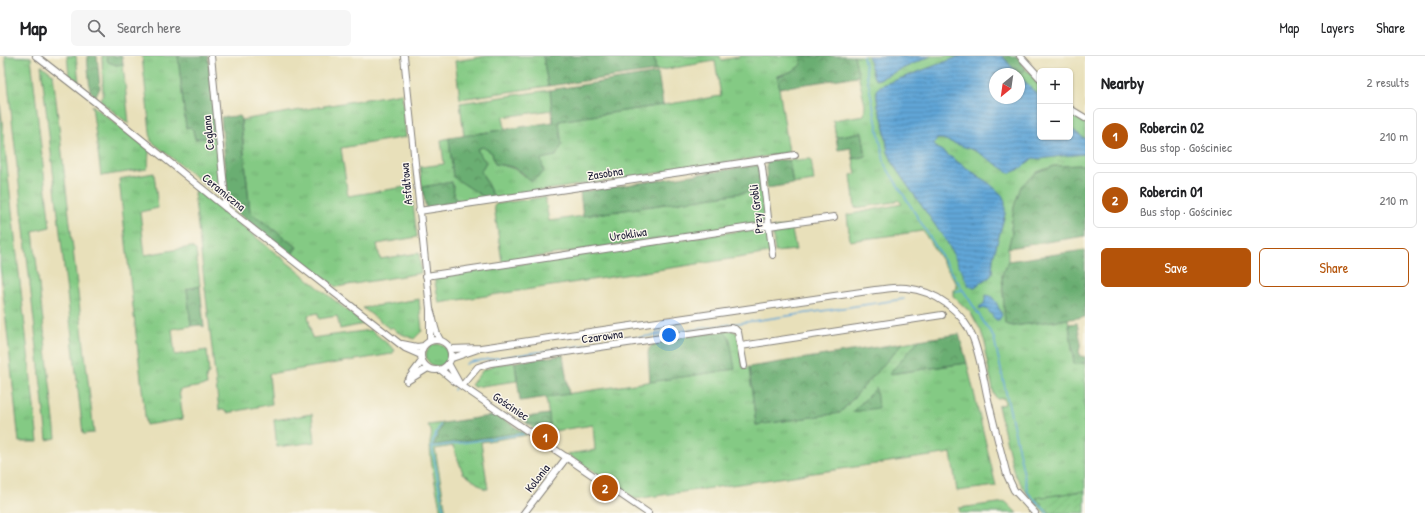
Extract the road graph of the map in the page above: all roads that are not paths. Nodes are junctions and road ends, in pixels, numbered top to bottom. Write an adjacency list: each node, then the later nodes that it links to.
1 (36, 56): 10 (street, Ceramiczna)
2 (211, 56): 10 (street, Ceglana)
3 (404, 56): 11 (street, Asfaltowa)
4 (1020, 56): 5 (street)
5 (1037, 75)
6 (1073, 111): 7 (street)
7 (1085, 118)
8 (795, 155): 9 (street, Zasobna)
9 (760, 160): 11 (street, Zasobna); 13 (street, Przy Grobli)
10 (226, 208): 20 (street, Ceramiczna)
11 (419, 212): 15 (street, Asfaltowa)
12 (834, 217): 13 (street, Urokliwa)
13 (769, 226): 14 (street, Przy Grobli); 15 (street, Urokliwa)
14 (774, 255)
15 (426, 276): 16 (street, Asfaltowa)
16 (430, 309): 18 (street, Asfaltowa); 19 (street, Asfaltowa)
17 (942, 315): 22 (street)
18 (440, 340): 19 (street); 24 (street)
19 (430, 341): 21 (street)
20 (401, 344): 21 (street); 25 (street, Ceramiczna)
21 (424, 346): 25 (street)
22 (741, 346): 28 (street, Czarowna); 31 (street, Czarowna)
23 (482, 348): 24 (street); 26 (street); 35 (street)
24 (451, 349): 26 (street)
25 (422, 358): 29 (street); 29 (street)
26 (452, 358): 27 (street)
27 (448, 365): 30 (street); 31 (street, Gościniec)
28 (744, 366)
29 (428, 368): 30 (street)
30 (441, 370): 31 (street, Gościniec)
31 (461, 385): 32 (street, Gościniec)
32 (567, 457): 33 (street, Kolonia); 34 (street, Gościniec)
33 (524, 513)
34 (648, 513)
35 (1035, 513)

